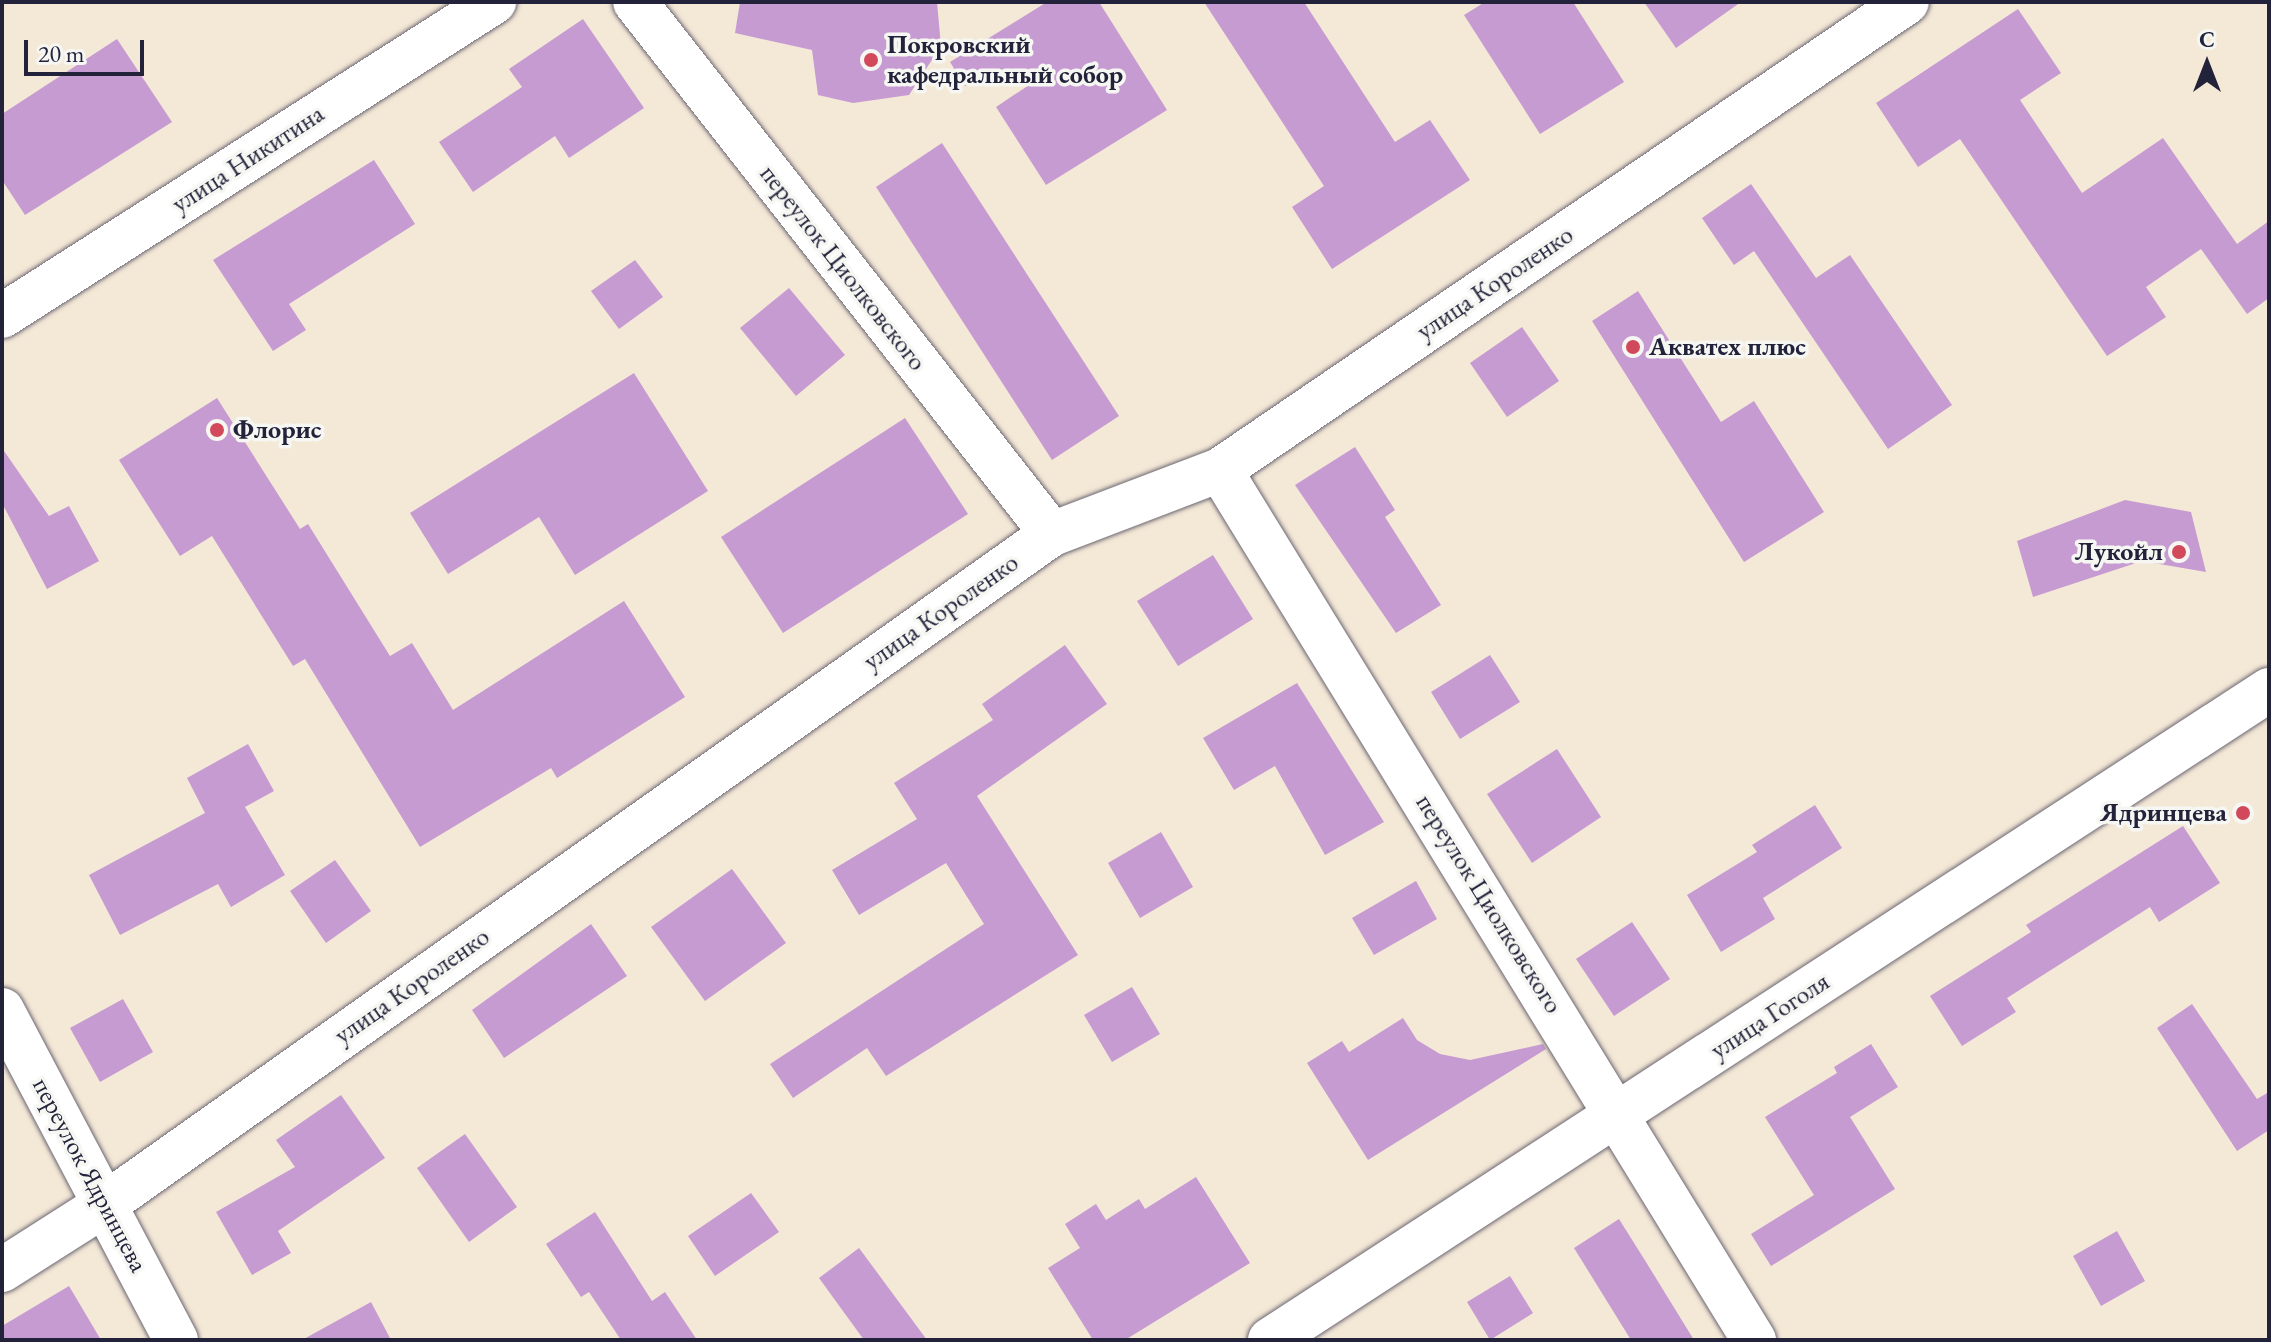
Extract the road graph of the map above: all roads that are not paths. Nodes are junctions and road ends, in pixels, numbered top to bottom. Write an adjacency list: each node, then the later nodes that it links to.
1 (494, 2): 4 (street, улица Никитина)
2 (635, 2): 6 (street, переулок Циолковского)
3 (1907, 2): 5 (street, улица Короленко)
4 (2, 316)
5 (1220, 470): 6 (street, улица Короленко); 9 (street, переулок Циолковского)
6 (1052, 534): 10 (street, улица Короленко)
7 (2269, 690): 9 (street, улица Гоголя)
8 (2, 1010): 10 (street, переулок Ядринцева)
9 (1618, 1113): 13 (street, улица Гоголя); 14 (street, переулок Циолковского)
10 (107, 1203): 11 (street, улица Короленко); 12 (street, переулок Ядринцева)
11 (2, 1270)
12 (176, 1340)
13 (1270, 1340)
14 (1754, 1340)

